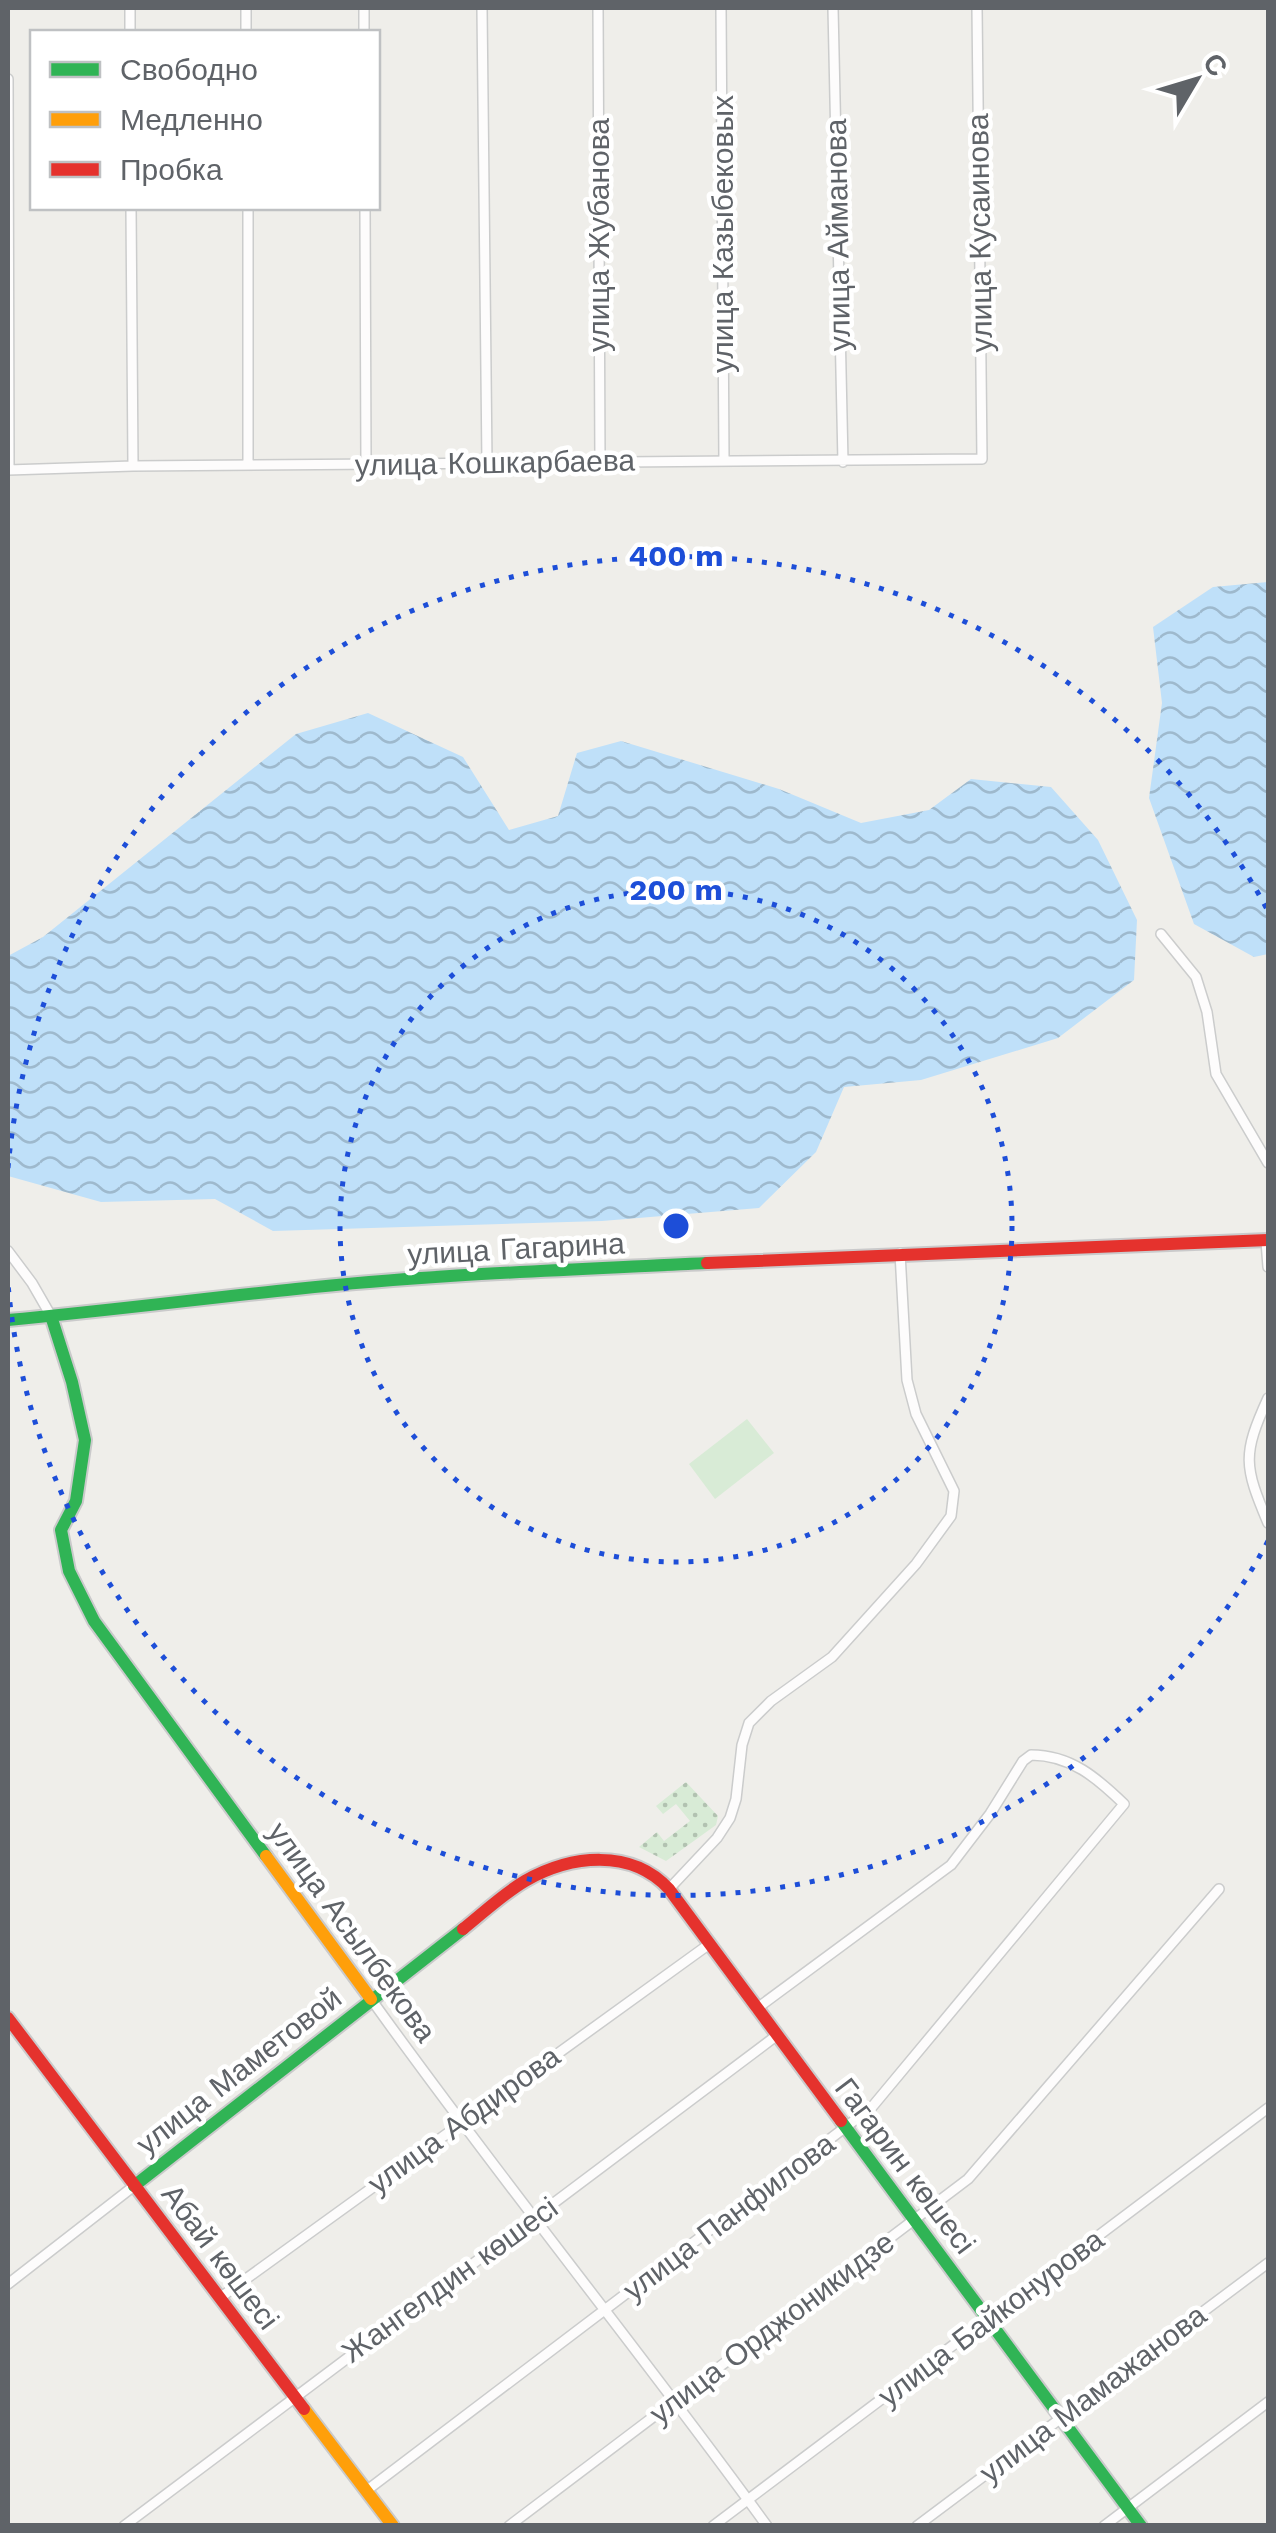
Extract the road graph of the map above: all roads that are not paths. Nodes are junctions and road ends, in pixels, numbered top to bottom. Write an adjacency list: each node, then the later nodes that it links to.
1 (482, 8): 15 (street)
2 (598, 8): 13 (street, улица Жубанова)
3 (721, 8): 12 (street, улица Казыбековых)
4 (833, 8): 14 (street, улица Айманова)
5 (977, 8): 11 (street, улица Кусаинова)
6 (8, 79): 10 (street)
7 (131, 210): 18 (street)
8 (248, 210): 17 (street)
9 (365, 210): 16 (street)
10 (8, 221): 19 (street)
11 (982, 458): 14 (street, улица Кошкарбаева)
12 (724, 460): 13 (street, улица Кошкарбаева); 14 (street, улица Кошкарбаева)
13 (600, 462): 15 (street, улица Кошкарбаева)
14 (842, 462)
15 (487, 463): 16 (street, улица Кошкарбаева)
16 (366, 464): 17 (street, улица Кошкарбаева)
17 (248, 465): 18 (street, улица Кошкарбаева)
18 (133, 466): 19 (street, улица Кошкарбаева)
19 (8, 470)
20 (1161, 934): 21 (street)
21 (1268, 1164)
22 (1267, 1240): 24 (street, улица Гагарина); 25 (street)
23 (8, 1250): 26 (street)
24 (900, 1253): 26 (street, улица Гагарина); 31 (street)
25 (1268, 1267)
26 (51, 1316): 27 (street, улица Гагарина); 34 (street, улица Асылбекова)
27 (8, 1320)
28 (1268, 1398): 29 (street)
29 (1268, 1523)
30 (612, 1861): 31 (street, Гагарин көшесі); 34 (street, улица Маметовой)
31 (669, 1889): 33 (street, Гагарин көшесі)
32 (1218, 1889): 43 (street, улица Орджоникидзе)
33 (708, 1945): 35 (street, Гагарин көшесі); 39 (street, улица Абдирова)
34 (371, 2000): 39 (street, улица Асылбекова); 41 (street, улица Маметовой)
35 (756, 2009): 37 (street, Гагарин көшесі); 40 (street, улица Панфилова)
36 (8, 2018): 41 (street, Абай көшесі)
37 (776, 2036): 40 (street, Гагарин көшесі); 42 (street, Жангелдин көшесі)
38 (1268, 2108): 48 (street, улица Байконурова)
39 (459, 2122): 42 (street, улица Асылбекова); 46 (street, улица Абдирова)
40 (846, 2130): 43 (street, Гагарин көшесі); 47 (street, улица Панфилова)
41 (134, 2186): 45 (street, улица Маметовой); 46 (street, Абай көшесі)
42 (534, 2219): 47 (street, улица Асылбекова); 49 (street, Жангелдин көшесі)
43 (915, 2221): 48 (street, Гагарин көшесі); 50 (street, улица Орджоникидзе)
44 (1268, 2263): 52 (street, улица Мамажанова)
45 (8, 2284)
46 (221, 2298): 49 (street, Абай көшесі)
47 (607, 2309): 50 (street, улица Асылбекова); 53 (street, улица Панфилова)
48 (990, 2320): 52 (street, Гагарин көшесі); 54 (street, улица Байконурова)
49 (294, 2396): 53 (street, Абай көшесі); 56 (street, Жангелдин көшесі)
50 (675, 2401): 54 (street, улица Асылбекова); 58 (street, улица Орджоникидзе)
51 (1268, 2402): 55 (street)
52 (1062, 2417): 55 (street, Гагарин көшесі); 61 (street, улица Мамажанова)
53 (366, 2491): 57 (street, Абай көшесі)
54 (748, 2499): 59 (street, улица Байконурова); 60 (street, улица Асылбекова)
55 (1128, 2507): 62 (street); 63 (street, Гагарин көшесі)
56 (124, 2526)
57 (393, 2526)
58 (509, 2526)
59 (713, 2526)
60 (768, 2526)
61 (917, 2526)
62 (1104, 2526)
63 (1141, 2526)

